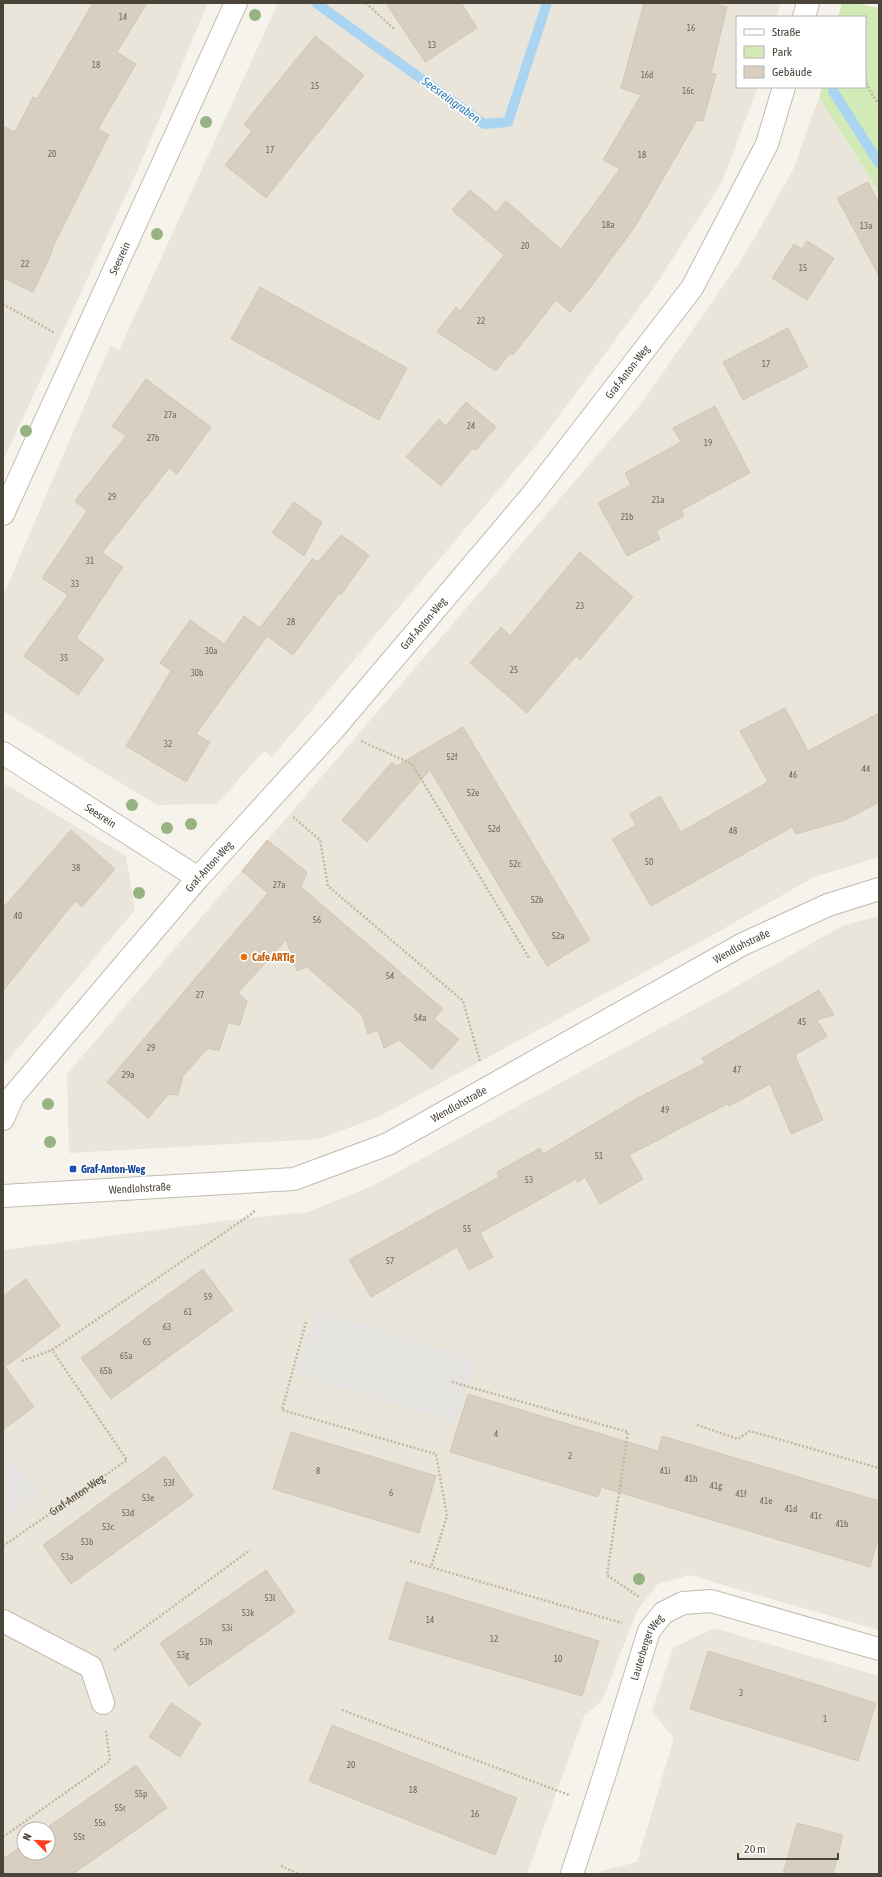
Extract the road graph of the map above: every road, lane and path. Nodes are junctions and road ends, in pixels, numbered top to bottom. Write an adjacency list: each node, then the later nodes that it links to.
1 (236, 3): 10 (street, Seesrein)
2 (366, 3): 5 (path)
3 (808, 3): 4 (street)
4 (804, 16)
5 (394, 29)
6 (866, 81): 8 (path)
7 (784, 88): 12 (street, Graf-Anton-Weg)
8 (879, 105)
9 (3, 304): 10 (path)
10 (79, 347): 11 (street, Seesrein)
11 (3, 514)
12 (334, 729): 14 (street, Graf-Anton-Weg); 17 (path)
13 (3, 754): 15 (street, Seesrein)
14 (270, 799): 15 (street, Graf-Anton-Weg); 18 (path)
15 (198, 878): 19 (street, Graf-Anton-Weg)
16 (879, 889): 18 (street, Wendlohstraße)
17 (529, 958)
18 (487, 1088): 20 (street, Wendlohstraße)
19 (3, 1119)
20 (272, 1180): 21 (street, Wendlohstraße); 23 (path)
21 (3, 1196)
22 (306, 1322): 31 (path)
23 (52, 1350): 24 (path); 28 (path, Graf-Anton-Weg)
24 (22, 1361)
25 (452, 1382): 32 (path)
26 (697, 1425): 27 (path)
27 (879, 1468)
28 (3, 1546)
29 (250, 1550): 36 (path)
30 (410, 1561): 31 (path)
31 (431, 1567): 34 (path)
32 (662, 1613): 34 (street, Lauterberger Weg); 35 (street, Lauterberger Weg)
33 (3, 1621): 36 (street)
34 (649, 1631): 39 (street, Lauterberger Weg)
35 (879, 1649)
36 (91, 1667): 37 (street)
37 (103, 1702): 40 (path)
38 (342, 1710): 39 (path)
39 (595, 1805): 43 (street, Lauterberger Weg)
40 (3, 1838)
41 (281, 1866): 42 (path)
42 (299, 1874)
43 (572, 1874)

